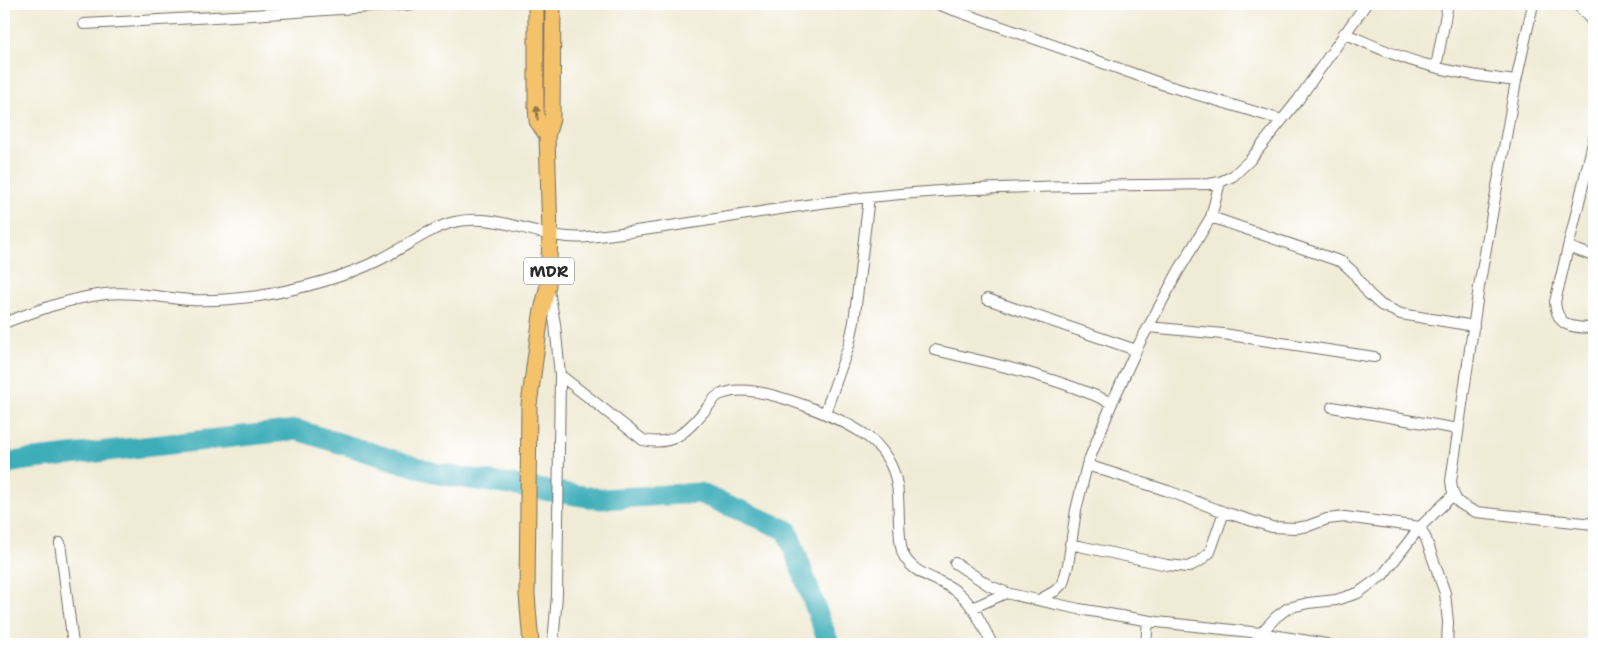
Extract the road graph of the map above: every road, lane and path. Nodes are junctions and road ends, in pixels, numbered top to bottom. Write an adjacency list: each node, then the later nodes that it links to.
1 (414, 4): 9 (street)
2 (536, 4): 15 (main road, MDR, one-way to 2)
3 (553, 4): 15 (main road, MDR)
4 (1366, 4): 11 (street)
5 (1445, 4): 12 (street)
6 (1533, 4): 13 (street)
7 (1576, 4): 10 (street)
8 (940, 5): 14 (street)
9 (84, 24)
10 (1594, 24)
11 (1344, 33): 12 (street); 14 (street)
12 (1436, 67): 13 (street)
13 (1516, 81): 26 (street)
14 (1282, 120): 17 (street)
15 (547, 136): 20 (main road, MDR)
16 (1594, 139): 21 (street)
17 (1220, 182): 18 (street); 19 (street)
18 (869, 197): 20 (street); 35 (street)
19 (1211, 217): 26 (street); 27 (street)
20 (550, 235): 23 (main road, MDR); 25 (street)
21 (1568, 247): 22 (street); 28 (street)
22 (1594, 256)
23 (548, 285): 32 (street); 51 (main road, MDR)
24 (987, 299): 30 (street)
25 (4, 323)
26 (1474, 326): 36 (street)
27 (1148, 327): 30 (street); 31 (street)
28 (1594, 328)
29 (935, 350): 33 (street)
30 (1136, 350): 33 (street)
31 (1374, 357)
32 (560, 375): 35 (street); 52 (street)
33 (1112, 403): 37 (street)
34 (1332, 407): 36 (street)
35 (825, 413): 47 (street)
36 (1458, 429): 38 (street)
37 (1087, 465): 39 (street); 43 (street)
38 (1453, 496): 40 (street); 41 (street)
39 (1224, 512): 41 (street); 43 (street)
40 (1594, 524)
41 (1420, 527): 49 (street); 56 (street)
42 (60, 543): 50 (street)
43 (1070, 544): 46 (street)
44 (955, 564): 45 (street)
45 (1006, 593): 46 (street); 47 (street)
46 (1039, 600): 48 (street)
47 (972, 608): 53 (street)
48 (1148, 621): 49 (street); 54 (street)
49 (1261, 633): 55 (street)
50 (73, 644)
51 (531, 644)
52 (553, 644)
53 (992, 644)
54 (1146, 644)
55 (1326, 644)
56 (1447, 644)

